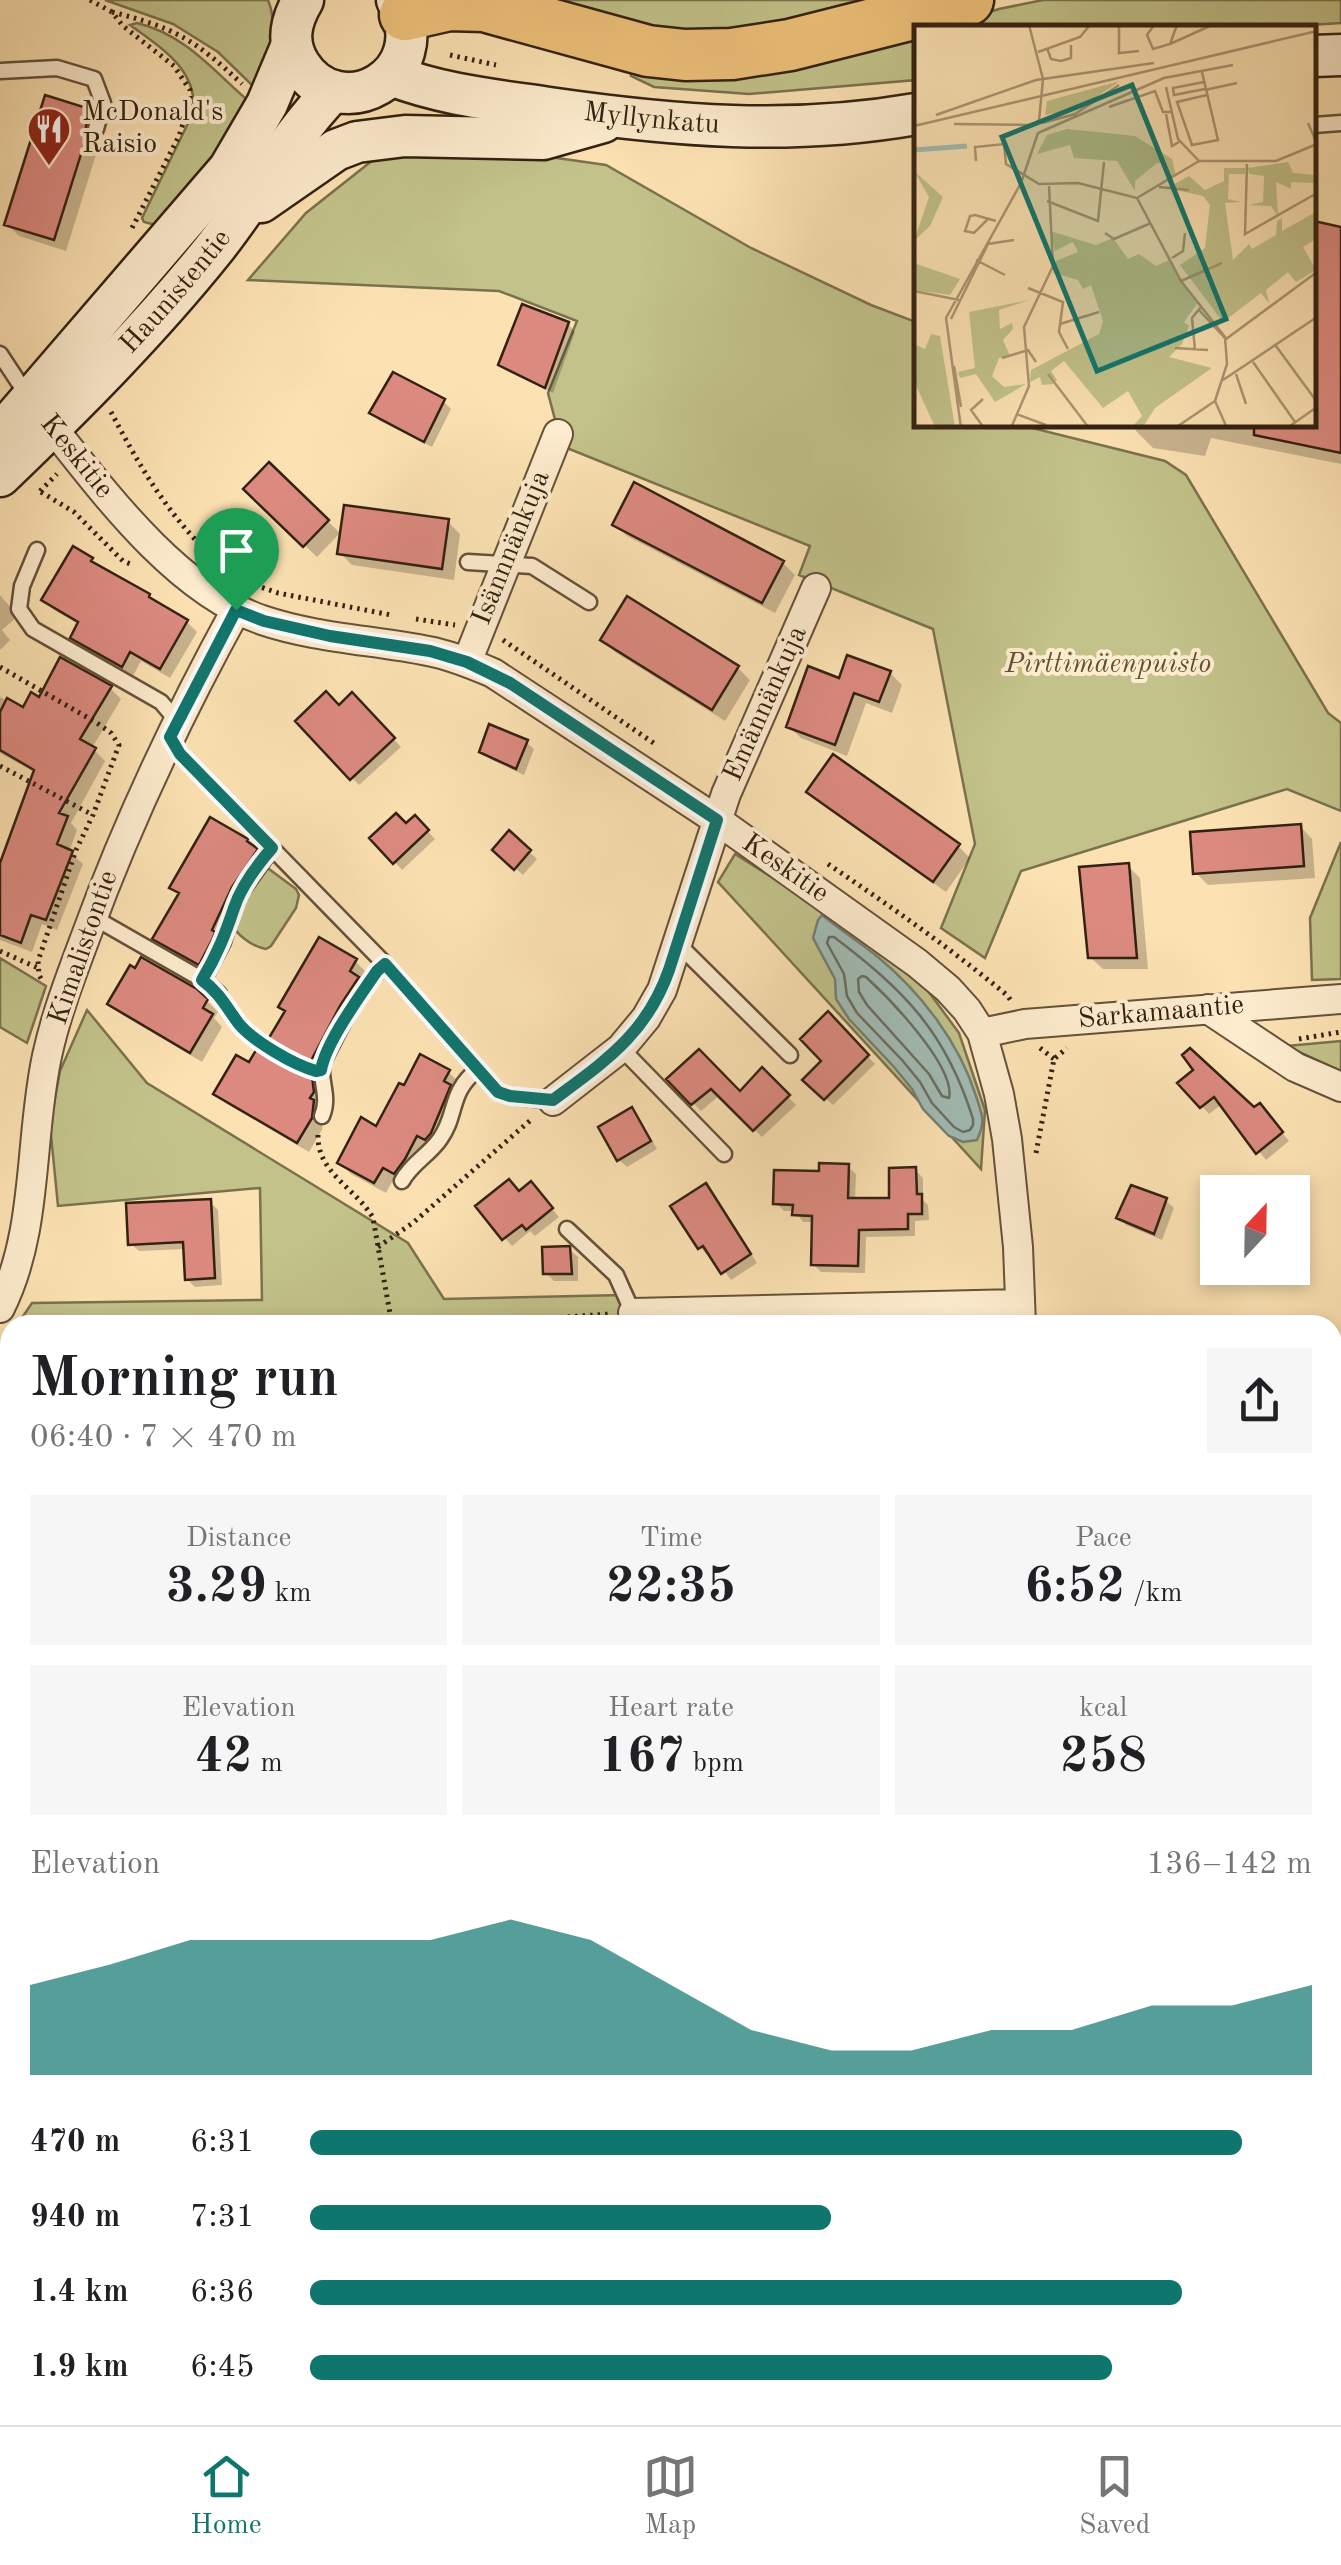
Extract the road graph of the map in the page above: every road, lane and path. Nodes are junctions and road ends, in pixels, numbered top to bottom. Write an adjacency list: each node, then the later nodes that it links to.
1 (90, 0): 5 (path)
2 (302, 0): 6 (street, Haunistentie)
3 (968, 0): 4 (highway)
4 (401, 8): 8 (street)
5 (112, 12): 9 (path); 17 (path)
6 (291, 47): 10 (street); 19 (street, Haunistentie)
7 (0, 71): 15 (lane)
8 (391, 75): 10 (street); 12 (street, Myllynkatu)
9 (244, 86)
10 (333, 90): 16 (street, Haunistentie)
11 (914, 114): 12 (street, Myllynkatu)
12 (617, 118): 16 (street)
13 (1341, 123): 14 (lane)
14 (1316, 125)
15 (96, 129)
16 (238, 218): 19 (street, Haunistentie)
17 (128, 235)
18 (0, 354): 19 (lane)
19 (41, 412): 20 (street, Haunistentie); 22 (street, Haunistentie); 29 (street, Keskitie)
20 (0, 434)
21 (558, 434): 25 (street, Isännnänkuja)
22 (14, 483): 26 (path)
23 (37, 550): 32 (lane)
24 (468, 562): 25 (lane)
25 (505, 564): 28 (lane); 30 (street, Isännnänkuja)
26 (146, 570)
27 (816, 588): 35 (street, Emännänkuja)
28 (589, 602)
29 (236, 610): 30 (street, Keskitie); 32 (street, Kimalistontie)
30 (467, 662): 35 (street, Keskitie)
31 (0, 667): 34 (path)
32 (174, 729): 36 (lane); 37 (street, Kimalistontie)
33 (1, 770): 34 (path)
34 (93, 815): 41 (path)
35 (717, 820): 38 (street, Emännänkuja); 47 (street, Keskitie)
36 (272, 848): 40 (lane); 42 (lane)
37 (92, 917): 42 (lane); 44 (street, Kimalistontie)
38 (676, 942): 48 (street, Emännänkuja); 49 (lane)
39 (0, 952): 41 (path)
40 (385, 964): 50 (lane); 51 (lane)
41 (38, 968): 44 (path)
42 (202, 980): 43 (lane)
43 (219, 994): 51 (path)
44 (64, 996): 59 (street, Kimalistontie)
45 (1341, 999): 46 (street, Sarkamaantie)
46 (1208, 1009): 47 (street, Sarkamaantie); 52 (street)
47 (982, 1032): 61 (street, Keskitie)
48 (621, 1048): 53 (street, Emännänkuja); 55 (lane)
49 (790, 1055)
50 (478, 1069): 53 (lane); 56 (lane)
51 (321, 1070): 54 (lane)
52 (1341, 1087)
53 (553, 1100): 58 (path)
54 (322, 1116): 58 (path)
55 (724, 1154)
56 (402, 1182)
57 (567, 1229): 60 (lane)
58 (378, 1247): 62 (path)
59 (0, 1308)
60 (633, 1313): 61 (street); 63 (path)
61 (1020, 1314)
62 (390, 1315)
63 (602, 1315)

